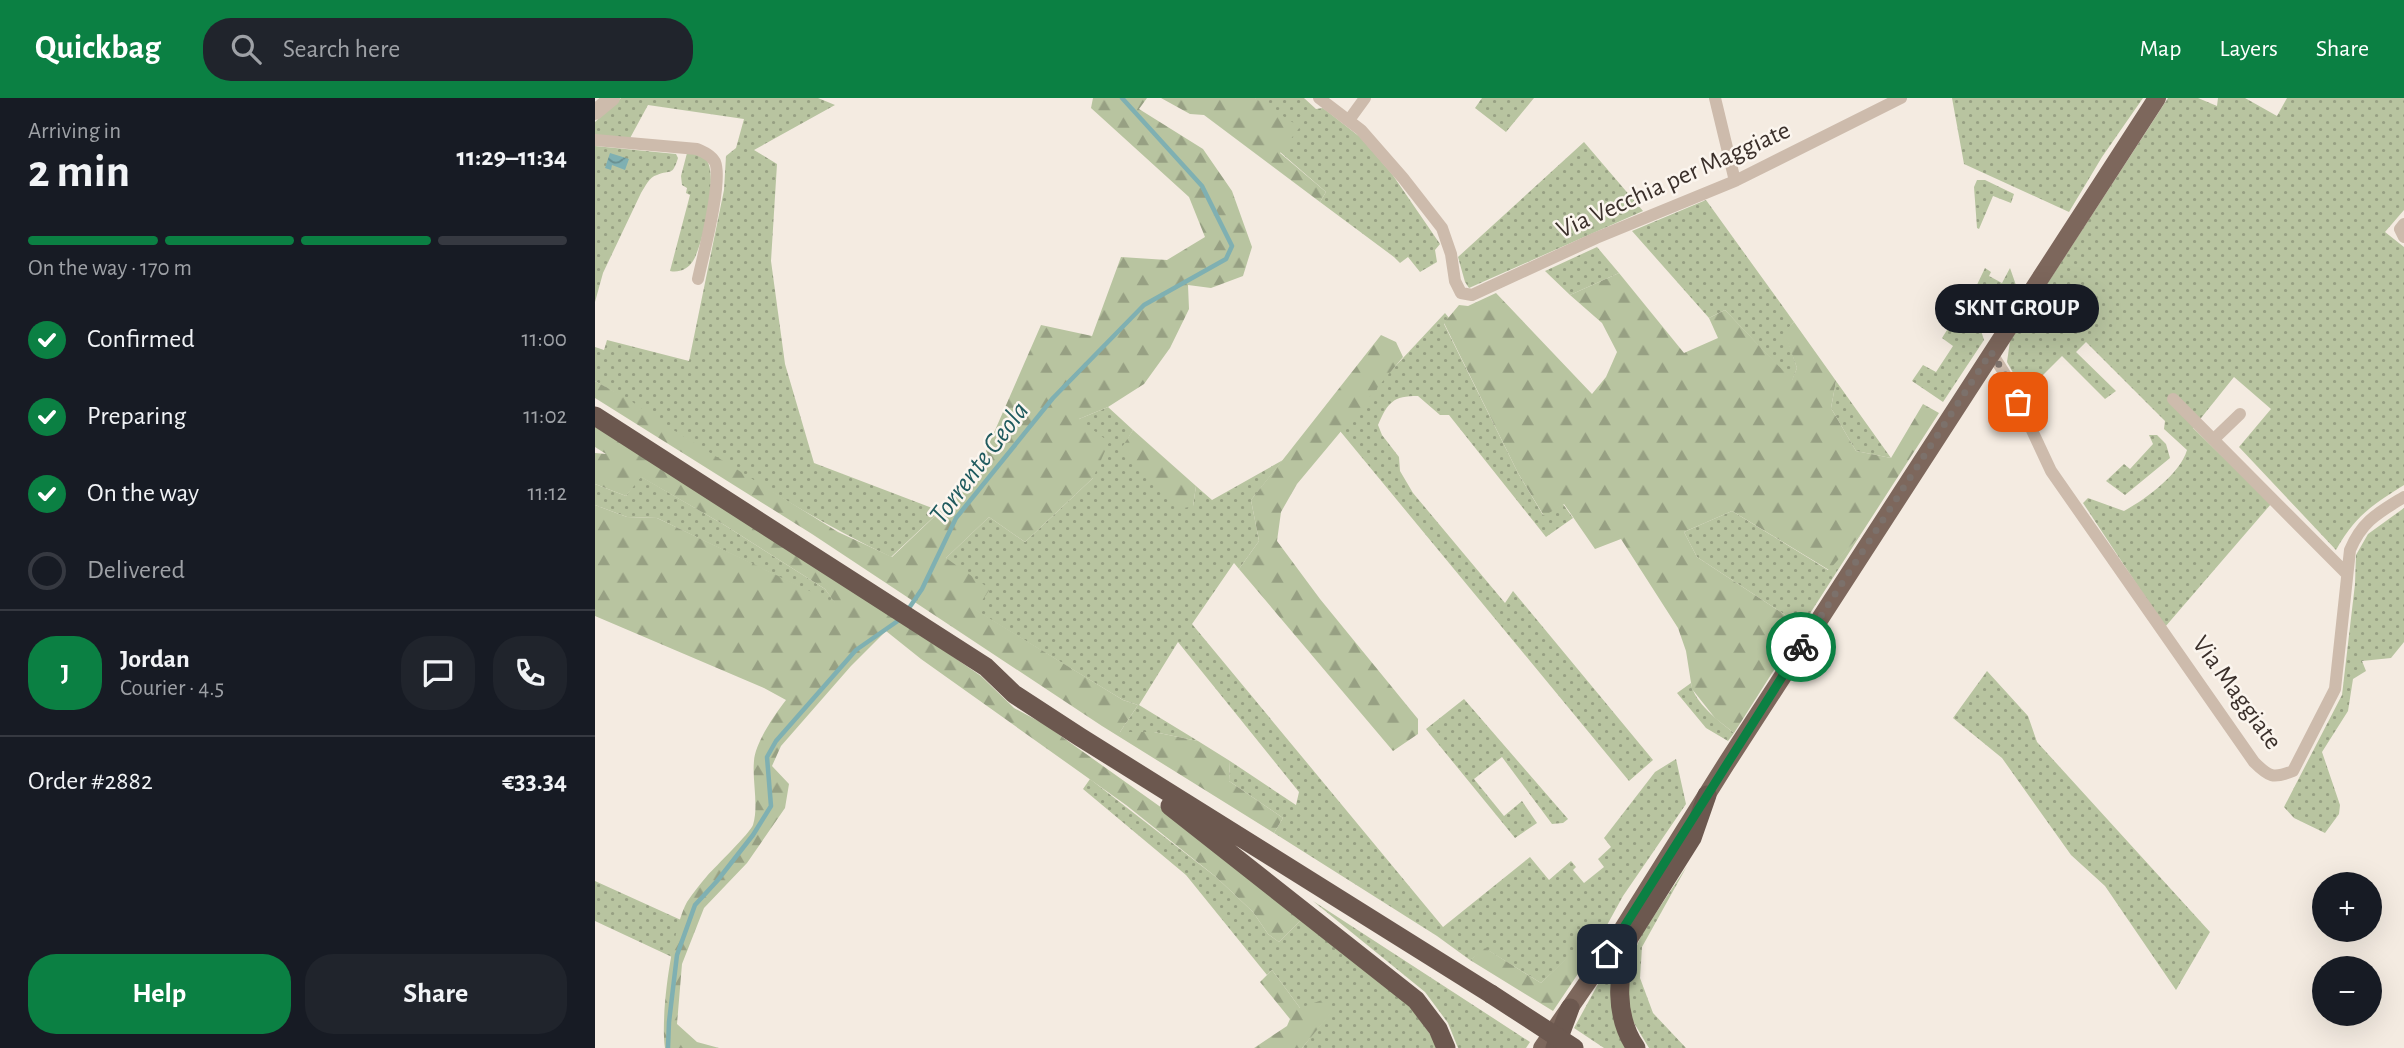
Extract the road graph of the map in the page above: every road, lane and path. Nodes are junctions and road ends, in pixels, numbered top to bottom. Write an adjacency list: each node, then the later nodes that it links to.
1 (611, 98): 7 (street)
2 (1319, 98): 8 (street)
3 (1365, 98): 8 (street)
4 (1714, 98): 10 (street)
5 (1901, 98): 10 (street, Via Vecchia per Maggiate)
6 (2157, 98): 14 (main road)
7 (595, 112)
8 (1349, 120): 10 (street, Via Vecchia per Maggiate)
9 (595, 140): 13 (street)
10 (1735, 181)
11 (2404, 224): 12 (street)
12 (2404, 237)
13 (698, 279)
14 (1991, 352): 20 (street, Via Maggiate); 22 (main road)
15 (2173, 398): 18 (street)
16 (2239, 414): 18 (street)
17 (595, 416): 21 (highway)
18 (2214, 439): 20 (street)
19 (2404, 497): 20 (street, Via Maggiate)
20 (2347, 574)
21 (1080, 737): 24 (highway); 27 (highway, bridge)
22 (1707, 795): 23 (main road); 28 (highway)
23 (1570, 1009): 25 (main road); 26 (highway)
24 (1446, 1048)
25 (1542, 1048)
26 (1555, 1048)
27 (1574, 1048)
28 (1636, 1048)

